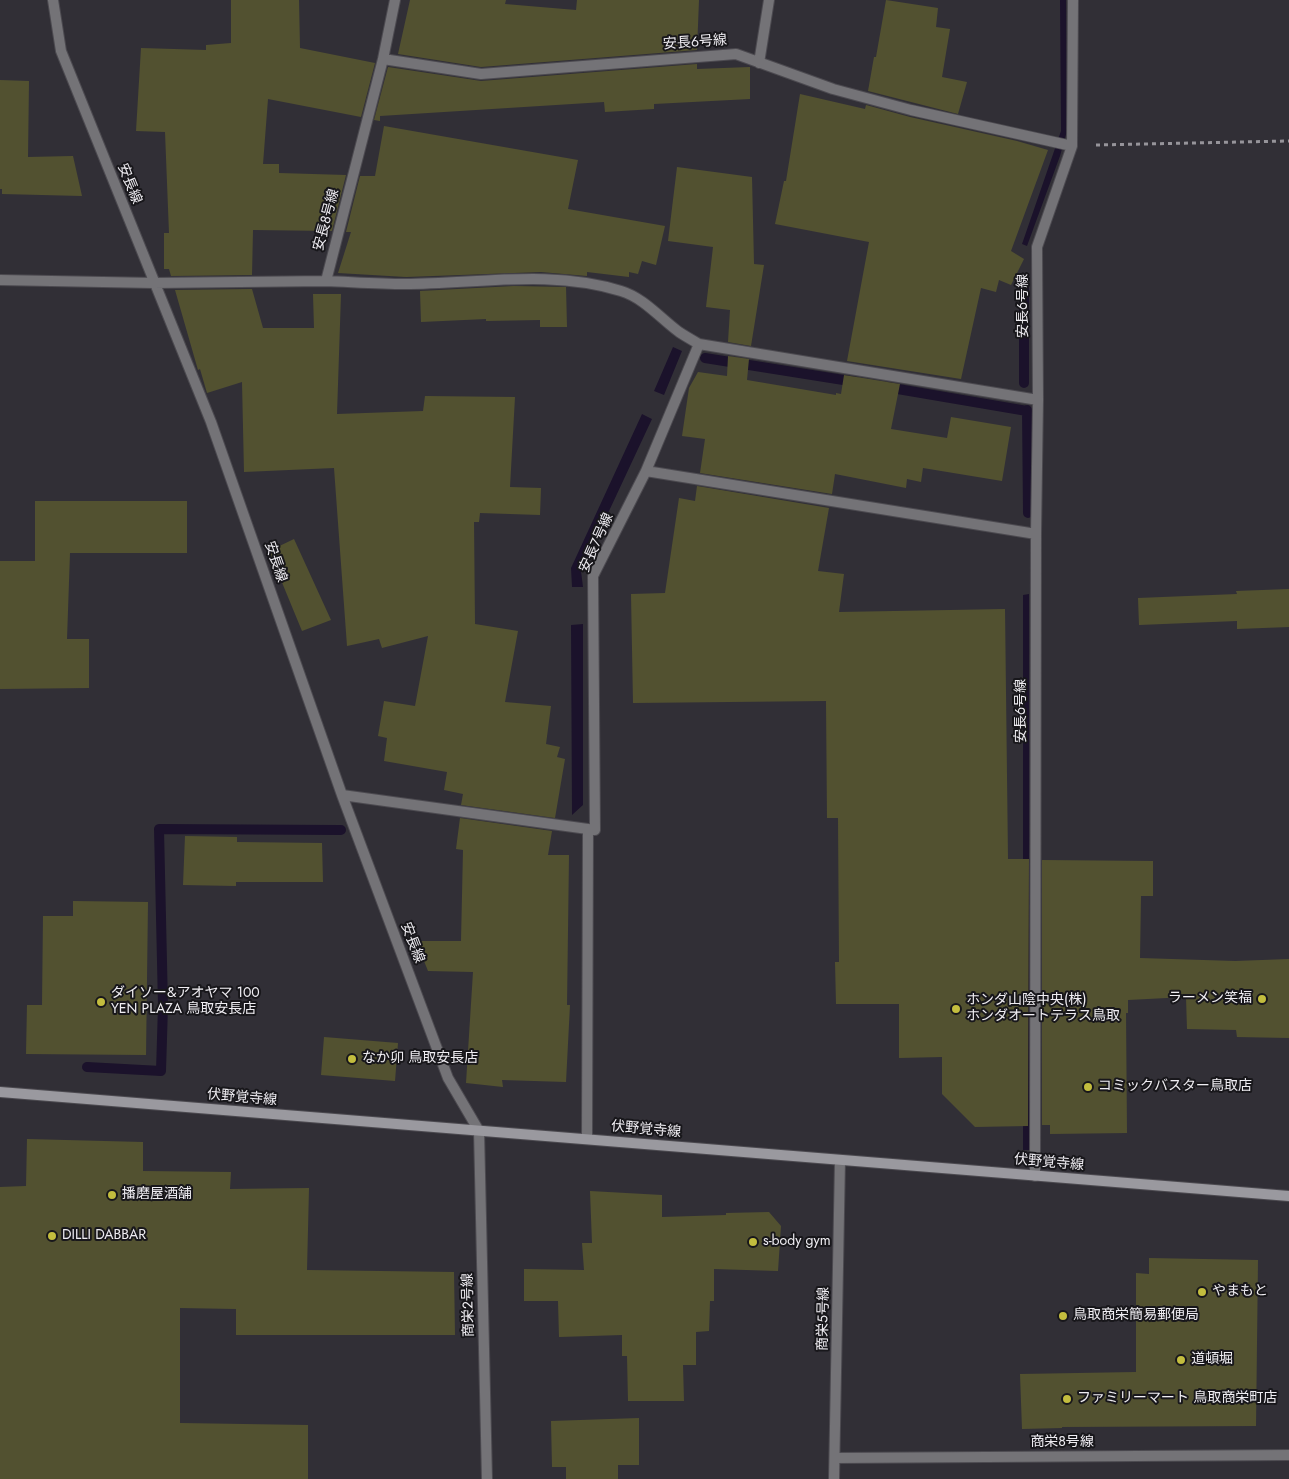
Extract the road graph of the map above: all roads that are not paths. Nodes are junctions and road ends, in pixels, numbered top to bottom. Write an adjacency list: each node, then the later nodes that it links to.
1 (53, 0): 10 (street, 安長線)
2 (395, 0): 5 (street, 安長8号線)
3 (769, 0): 6 (street)
4 (1073, 0): 7 (street)
5 (383, 59): 6 (street, 安長6号線); 9 (street, 安長8号線)
6 (759, 63): 7 (street, 安長6号線)
7 (1072, 146): 12 (street, 安長6号線)
8 (0, 280): 10 (street)
9 (326, 281): 10 (street); 11 (street)
10 (154, 283): 15 (street, 安長線)
11 (698, 344): 12 (street); 13 (street)
12 (1038, 400): 14 (street, 安長6号線)
13 (646, 471): 14 (street); 16 (street, 安長7号線)
14 (1036, 534): 21 (street, 安長6号線)
15 (342, 795): 16 (street); 18 (street, 安長線)
16 (588, 830): 19 (street)
17 (0, 1092): 18 (main road, 伏野覚寺線)
18 (479, 1131): 19 (main road, 伏野覚寺線); 25 (street, 商栄2号線)
19 (587, 1139): 20 (main road, 伏野覚寺線)
20 (840, 1160): 21 (main road, 伏野覚寺線); 24 (street, 商栄5号線)
21 (1035, 1176): 22 (main road, 伏野覚寺線)
22 (1289, 1196)
23 (1289, 1455): 24 (street, 商栄8号線)
24 (835, 1458): 26 (street, 商栄5号線)
25 (487, 1479)
26 (834, 1479)

